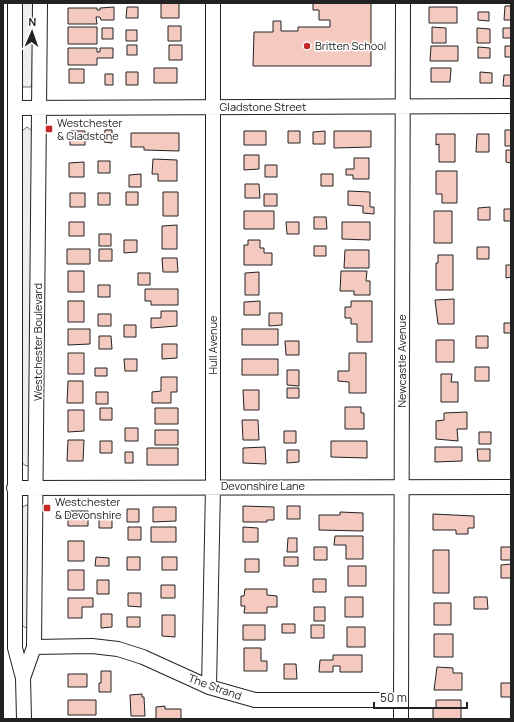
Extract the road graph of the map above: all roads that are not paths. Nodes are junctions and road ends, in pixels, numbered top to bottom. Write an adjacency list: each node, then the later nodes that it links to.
1 (15, 3): 8 (street, Westchester Boulevard)
2 (40, 3): 9 (street, Westchester Boulevard)
3 (213, 3): 7 (street, Hull Avenue)
4 (403, 3): 5 (street, Newcastle Avenue)
5 (403, 106): 6 (street, Gladstone Street); 7 (street, Gladstone Street); 11 (street, Newcastle Avenue)
6 (511, 106)
7 (213, 107): 9 (street, Gladstone Street); 10 (street, Hull Avenue)
8 (15, 108): 9 (street, Gladstone Street); 13 (street, Westchester Boulevard)
9 (40, 108): 14 (street, Westchester Boulevard)
10 (212, 486): 11 (street, Devonshire Lane); 14 (street, Devonshire Lane); 17 (street, Hull Avenue)
11 (402, 486): 12 (street, Devonshire Lane); 18 (street, Newcastle Avenue)
12 (511, 486)
13 (14, 488): 14 (street, Devonshire Lane); 16 (street, Westchester Boulevard)
14 (37, 488): 15 (street, Westchester Boulevard)
15 (34, 647): 16 (street, Westchester Boulevard); 17 (street, The Strand)
16 (24, 678): 19 (street, Westchester Boulevard)
17 (209, 687): 18 (street, The Strand)
18 (401, 700): 20 (street, Newcastle Avenue)
19 (24, 719)
20 (401, 719)

